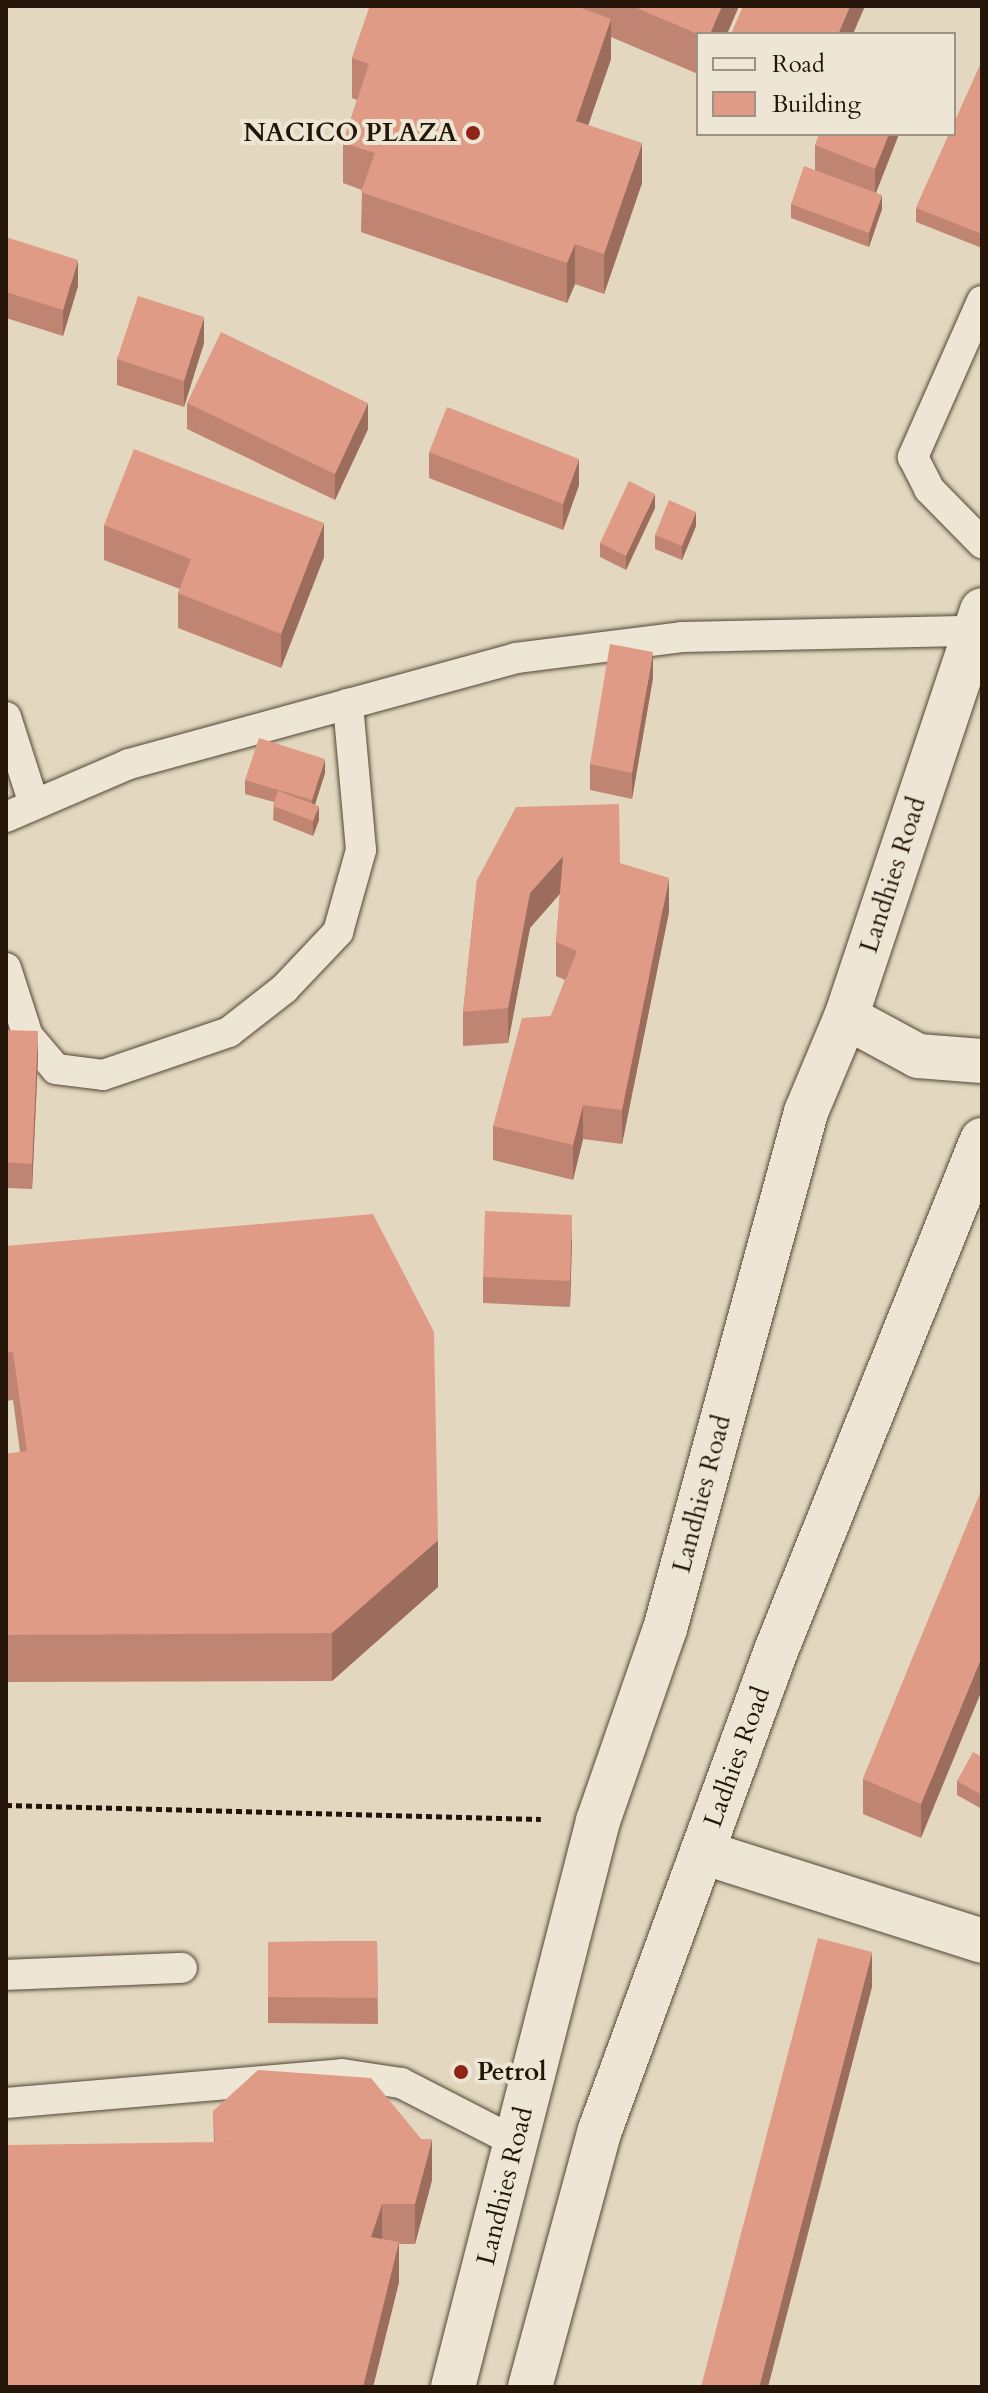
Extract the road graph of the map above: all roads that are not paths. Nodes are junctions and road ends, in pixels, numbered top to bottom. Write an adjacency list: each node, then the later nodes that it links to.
1 (982, 301): 2 (lane)
2 (982, 543)
3 (980, 624): 4 (lane); 9 (main road, Landhies Road)
4 (348, 704): 6 (lane); 8 (lane)
5 (6, 717): 6 (lane)
6 (33, 801): 7 (lane)
7 (6, 817)
8 (6, 968)
9 (846, 1017): 10 (main road); 17 (main road, Landhies Road)
10 (982, 1061)
11 (982, 1140): 12 (main road, Ladhies Road)
12 (702, 1852): 13 (main road); 19 (main road, Ladhies Road)
13 (982, 1941)
14 (182, 1968): 15 (lane)
15 (6, 1975)
16 (6, 2103): 17 (lane)
17 (516, 2142): 18 (main road, Landhies Road)
18 (453, 2387)
19 (530, 2387)

